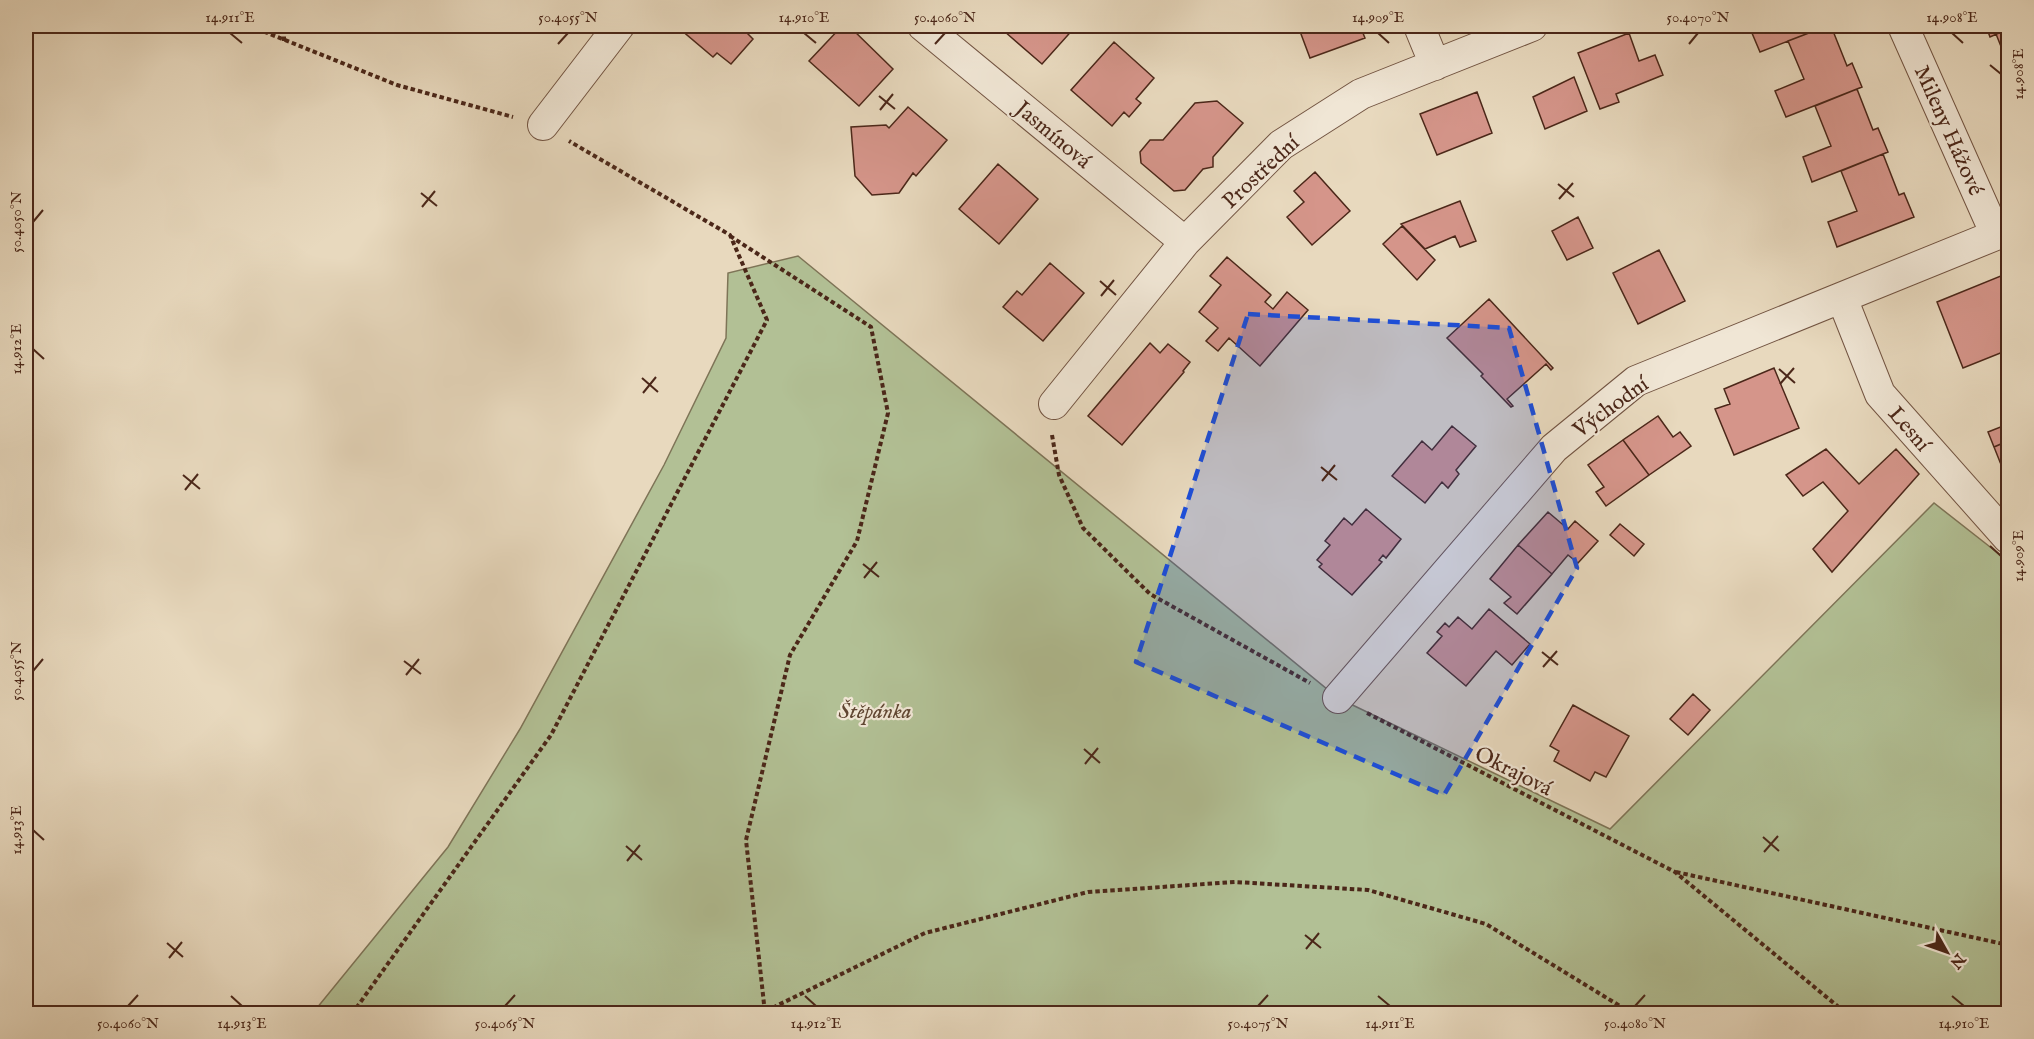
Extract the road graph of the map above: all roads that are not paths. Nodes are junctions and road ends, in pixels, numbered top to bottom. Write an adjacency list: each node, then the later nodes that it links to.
1 (619, 26): 7 (street)
2 (923, 26): 9 (street, Jasmínová)
3 (1419, 26): 6 (street)
4 (1532, 26): 6 (street, Prostřední)
5 (1903, 26): 8 (street, Mileny Hážové)
6 (1435, 65): 9 (street, Prostřední)
7 (543, 125)
8 (2002, 233): 10 (street, Východní)
9 (1185, 242): 11 (street, Prostřední)
10 (1842, 298): 12 (street, Lesní); 13 (street, Východní)
11 (1054, 404)
12 (2008, 538)
13 (1338, 698)

